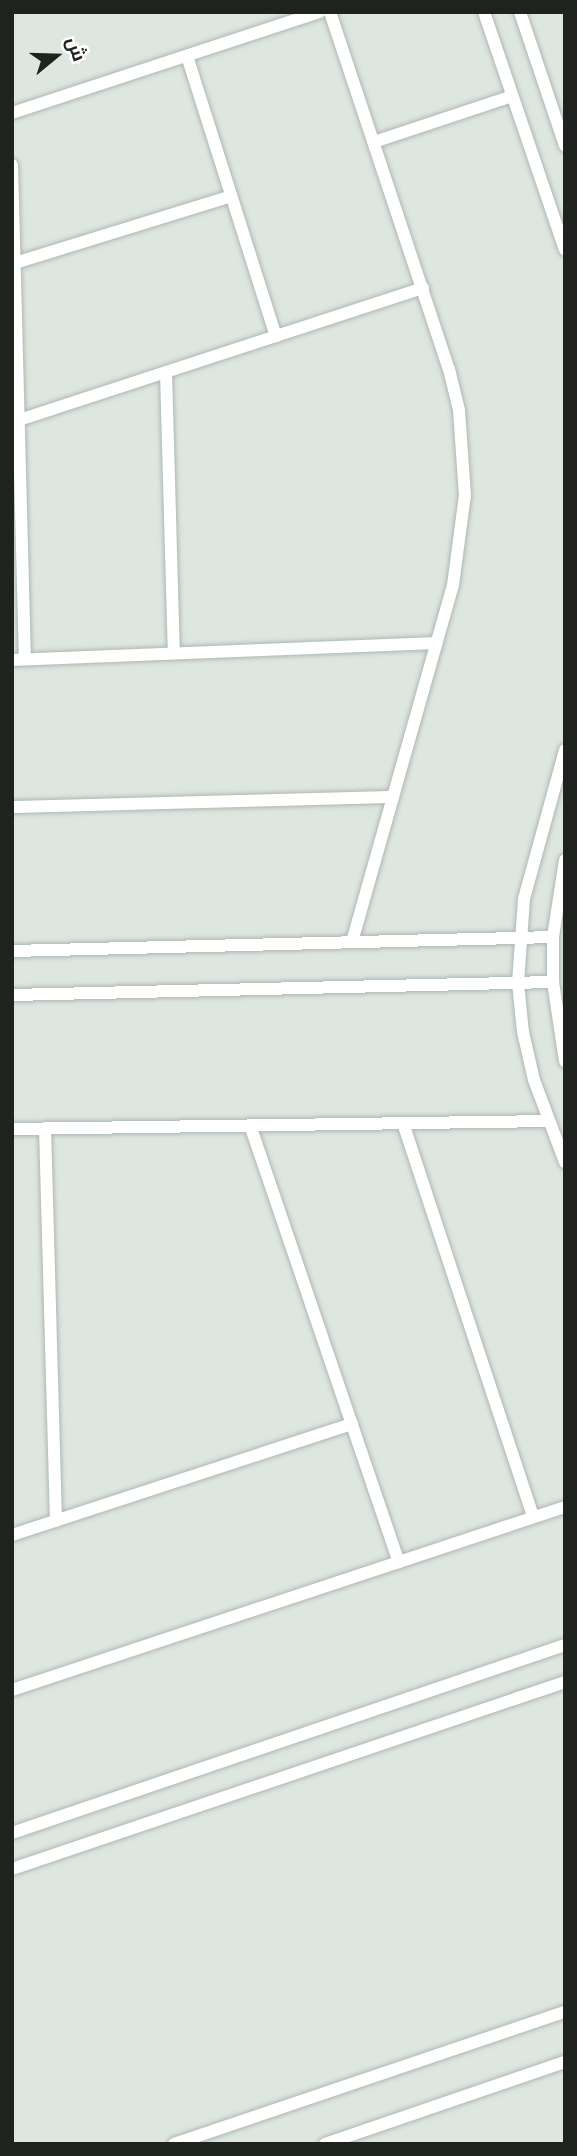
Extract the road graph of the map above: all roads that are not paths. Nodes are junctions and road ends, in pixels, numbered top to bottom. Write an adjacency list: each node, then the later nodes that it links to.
1 (320, 12): 5 (street)
2 (330, 12): 8 (street)
3 (484, 12): 6 (street)
4 (520, 12): 9 (street)
5 (187, 56): 7 (street); 11 (street)
6 (512, 96): 8 (street); 12 (street)
7 (12, 113)
8 (374, 142): 14 (street)
9 (565, 146)
10 (12, 165): 13 (street)
11 (232, 197): 13 (street); 15 (street)
12 (565, 250)
13 (15, 263): 17 (street)
14 (423, 288): 15 (street); 18 (street)
15 (276, 336): 16 (street)
16 (166, 372): 17 (street); 19 (street)
17 (19, 420): 20 (street)
18 (436, 643): 19 (street); 22 (street)
19 (174, 653): 20 (street)
20 (19, 659)
21 (565, 750): 25 (street)
22 (393, 797): 23 (street); 27 (street)
23 (12, 807)
24 (565, 860): 26 (street)
25 (520, 937): 26 (street); 27 (street); 30 (street)
26 (553, 937): 29 (street)
27 (352, 942): 28 (street)
28 (12, 951)
29 (553, 982): 30 (street); 32 (street)
30 (518, 983): 31 (street); 33 (street)
31 (12, 995)
32 (565, 1062)
33 (549, 1121): 34 (street); 38 (street)
34 (403, 1123): 35 (street); 41 (street)
35 (250, 1125): 36 (street); 39 (street)
36 (46, 1128): 37 (street); 42 (street)
37 (12, 1129)
38 (565, 1162)
39 (352, 1423): 42 (street); 44 (street)
40 (565, 1507): 41 (street)
41 (533, 1517): 44 (street)
42 (56, 1521): 43 (street)
43 (12, 1535)
44 (399, 1562): 47 (street)
45 (565, 1645): 48 (street)
46 (565, 1682): 49 (street)
47 (12, 1690)
48 (12, 1833)
49 (12, 1869)
50 (565, 2011): 52 (street)
51 (565, 2063): 53 (street)
52 (174, 2144)
53 (325, 2144)

